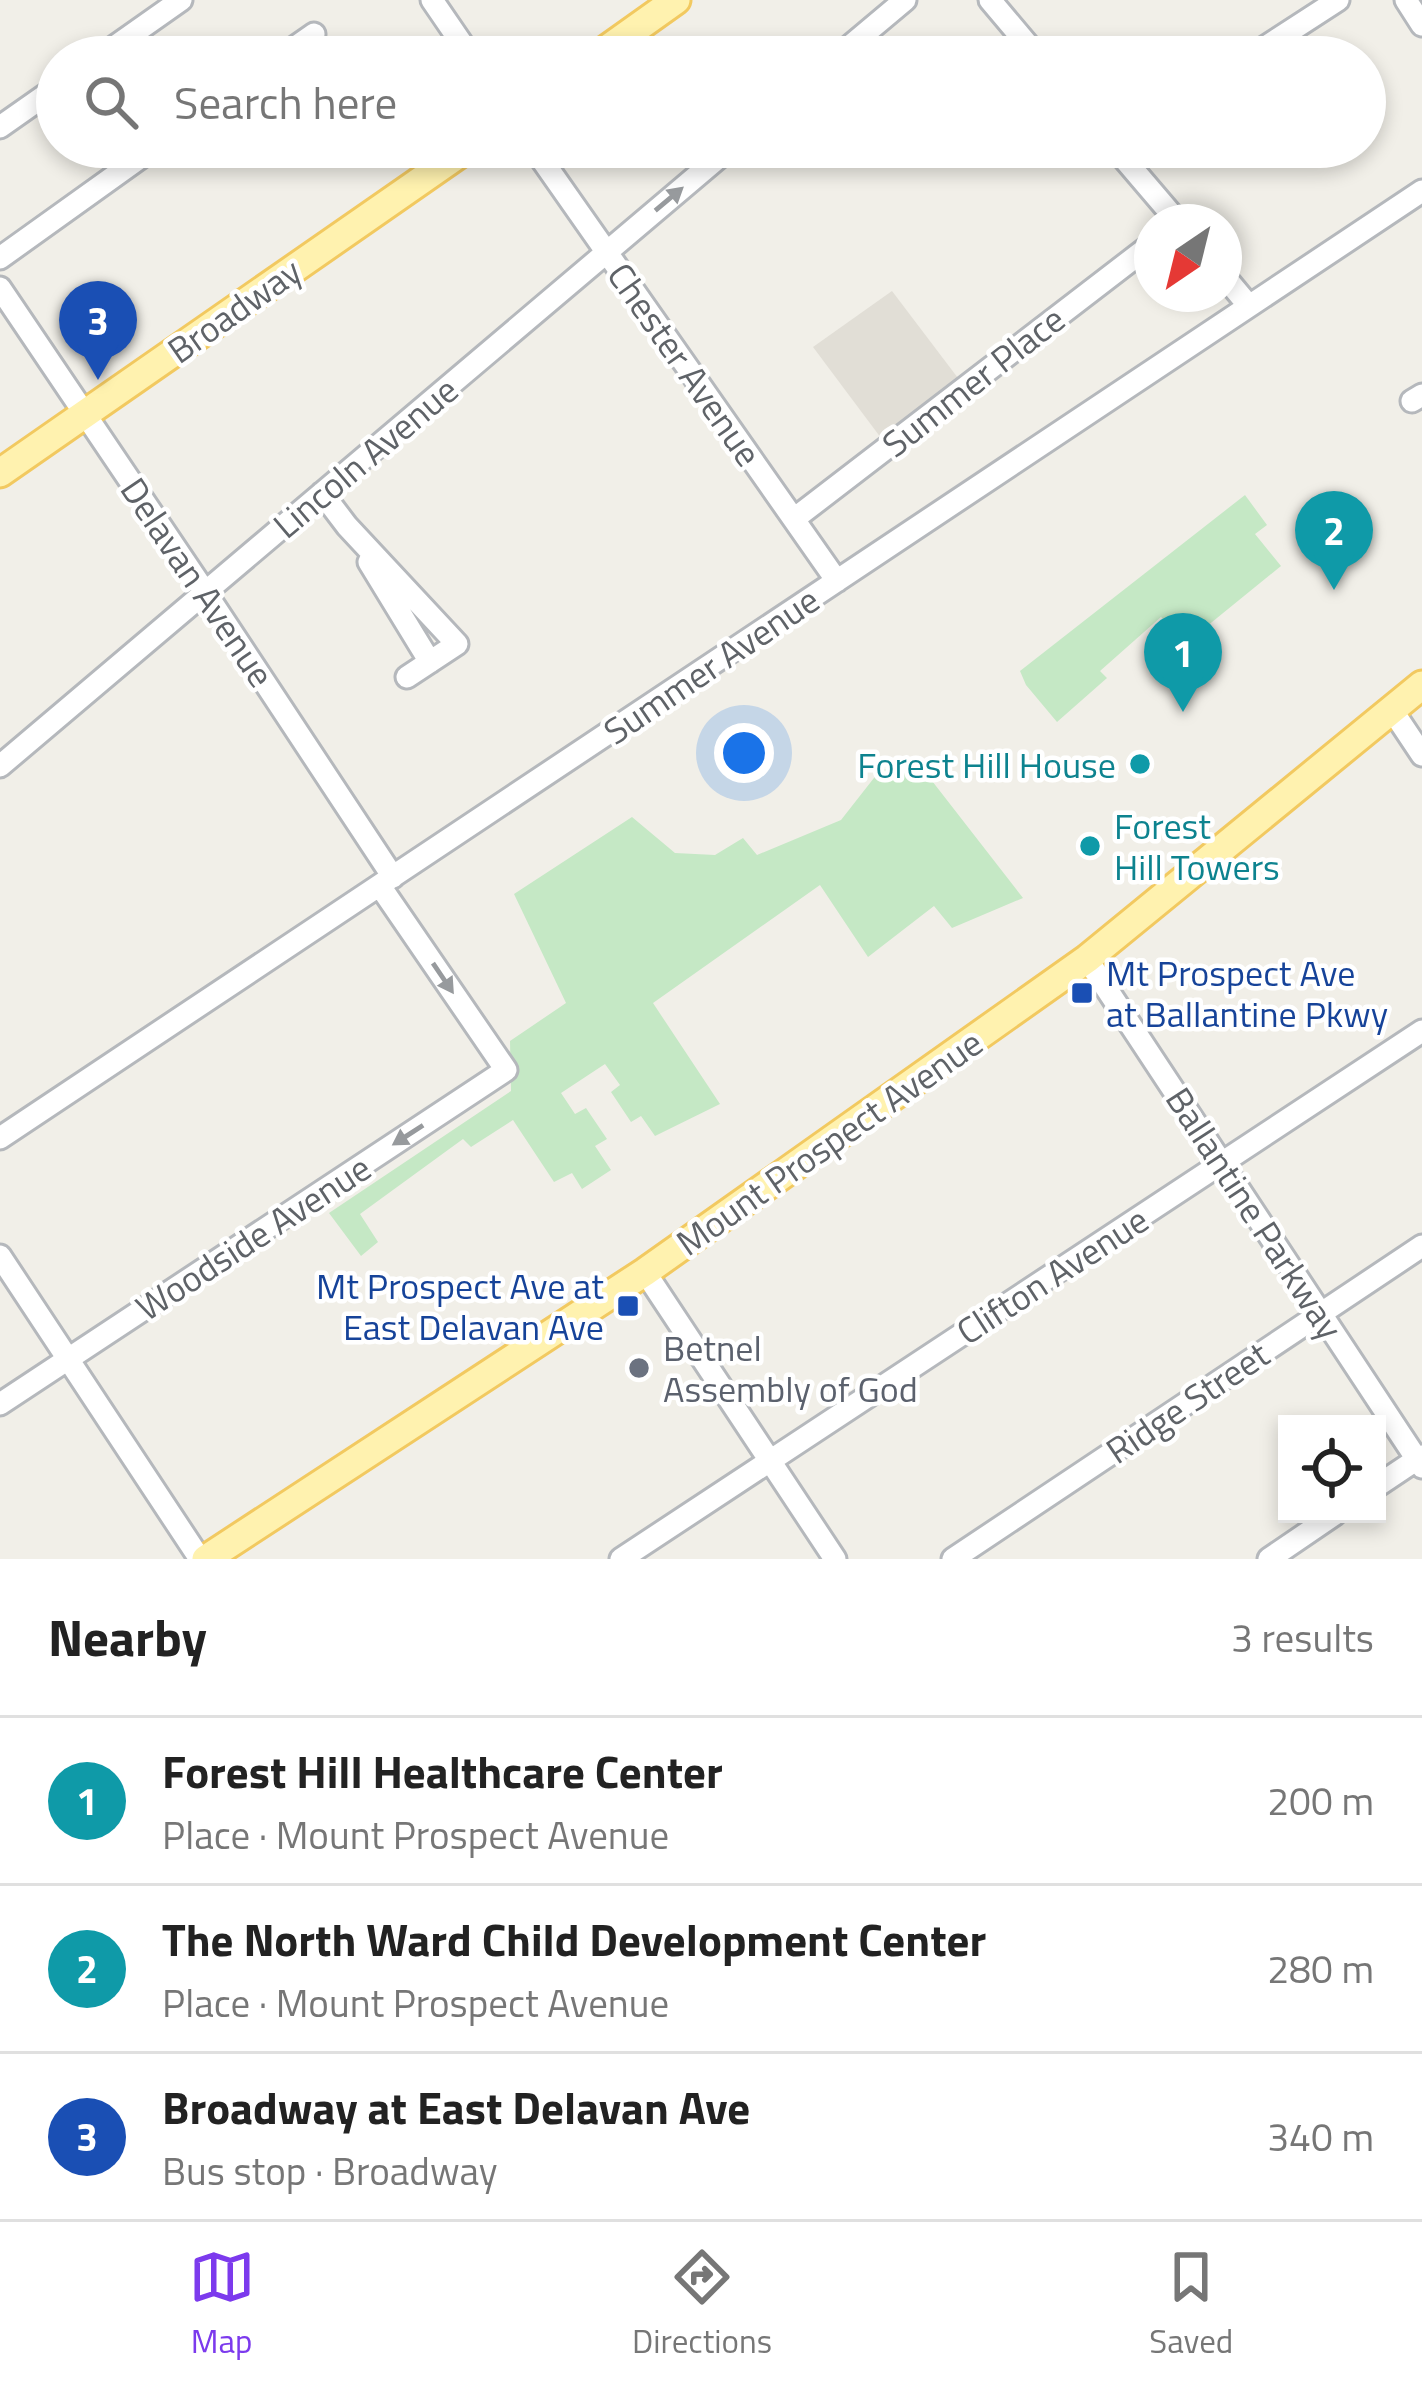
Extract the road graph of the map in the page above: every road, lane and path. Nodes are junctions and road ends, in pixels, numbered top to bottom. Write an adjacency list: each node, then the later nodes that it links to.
1 (182, 0): 10 (street)
2 (432, 0): 12 (street)
3 (676, 0): 13 (main road)
4 (905, 0): 14 (street)
5 (990, 0): 15 (street)
6 (1338, 0): 16 (street)
7 (1406, 0): 8 (street)
8 (1422, 25)
9 (314, 34): 11 (street)
10 (130, 36)
11 (311, 36)
12 (457, 36)
13 (625, 36)
14 (862, 36)
15 (1020, 36)
16 (1282, 36)
17 (36, 102): 18 (street)
18 (0, 127)
19 (126, 168): 27 (street)
20 (439, 168): 32 (main road, Broadway)
21 (548, 168): 26 (street, Chester Avenue)
22 (706, 168): 26 (street, Lincoln Avenue, one-way to 22)
23 (1132, 168): 25 (street)
24 (1422, 191): 31 (street, Summer Avenue)
25 (1163, 204)
26 (607, 252): 34 (street, Lincoln Avenue); 35 (street, Chester Avenue)
27 (0, 258)
28 (1134, 258): 35 (street, Summer Place)
29 (0, 288): 32 (street, Delavan Avenue)
30 (1242, 297): 31 (street)
31 (1250, 306): 37 (street, Summer Avenue)
32 (85, 413): 33 (main road, Broadway); 38 (street, Delavan Avenue)
33 (0, 473)
34 (322, 493): 36 (street); 38 (street, Lincoln Avenue)
35 (794, 519): 37 (street, Chester Avenue)
36 (347, 526): 39 (street); 39 (street)
37 (837, 581): 45 (street, Summer Avenue)
38 (206, 592): 44 (street, Lincoln Avenue); 45 (street, Delavan Avenue)
39 (430, 662): 40 (street)
40 (407, 676)
41 (1422, 685): 42 (main road, Mount Prospect Avenue)
42 (1392, 710): 43 (street); 46 (main road, Mount Prospect Avenue)
43 (1422, 755)
44 (0, 766)
45 (387, 882): 48 (street, Delavan Avenue, one-way to 48); 49 (street, Summer Avenue)
46 (1087, 959): 50 (street, Ballantine Parkway); 53 (main road, Mount Prospect Avenue)
47 (1422, 1031): 50 (street, Clifton Avenue)
48 (506, 1070): 55 (street, Woodside Avenue, one-way to 55)
49 (0, 1138)
50 (1222, 1163): 54 (street, Ballantine Parkway); 57 (street, Clifton Avenue)
51 (1422, 1246): 54 (street, Ridge Street)
52 (0, 1256): 55 (street)
53 (645, 1272): 57 (street); 61 (main road, Mount Prospect Avenue)
54 (1320, 1313): 58 (street, Ballantine Parkway); 64 (street, Ridge Street)
55 (68, 1359): 56 (street, Woodside Avenue); 61 (street)
56 (0, 1404)
57 (770, 1461): 62 (street, Clifton Avenue); 63 (street)
58 (1420, 1461): 59 (street)
59 (1386, 1481)
60 (1322, 1523): 65 (street)
61 (203, 1559)
62 (621, 1559)
63 (835, 1559)
64 (953, 1559)
65 (1269, 1559)

